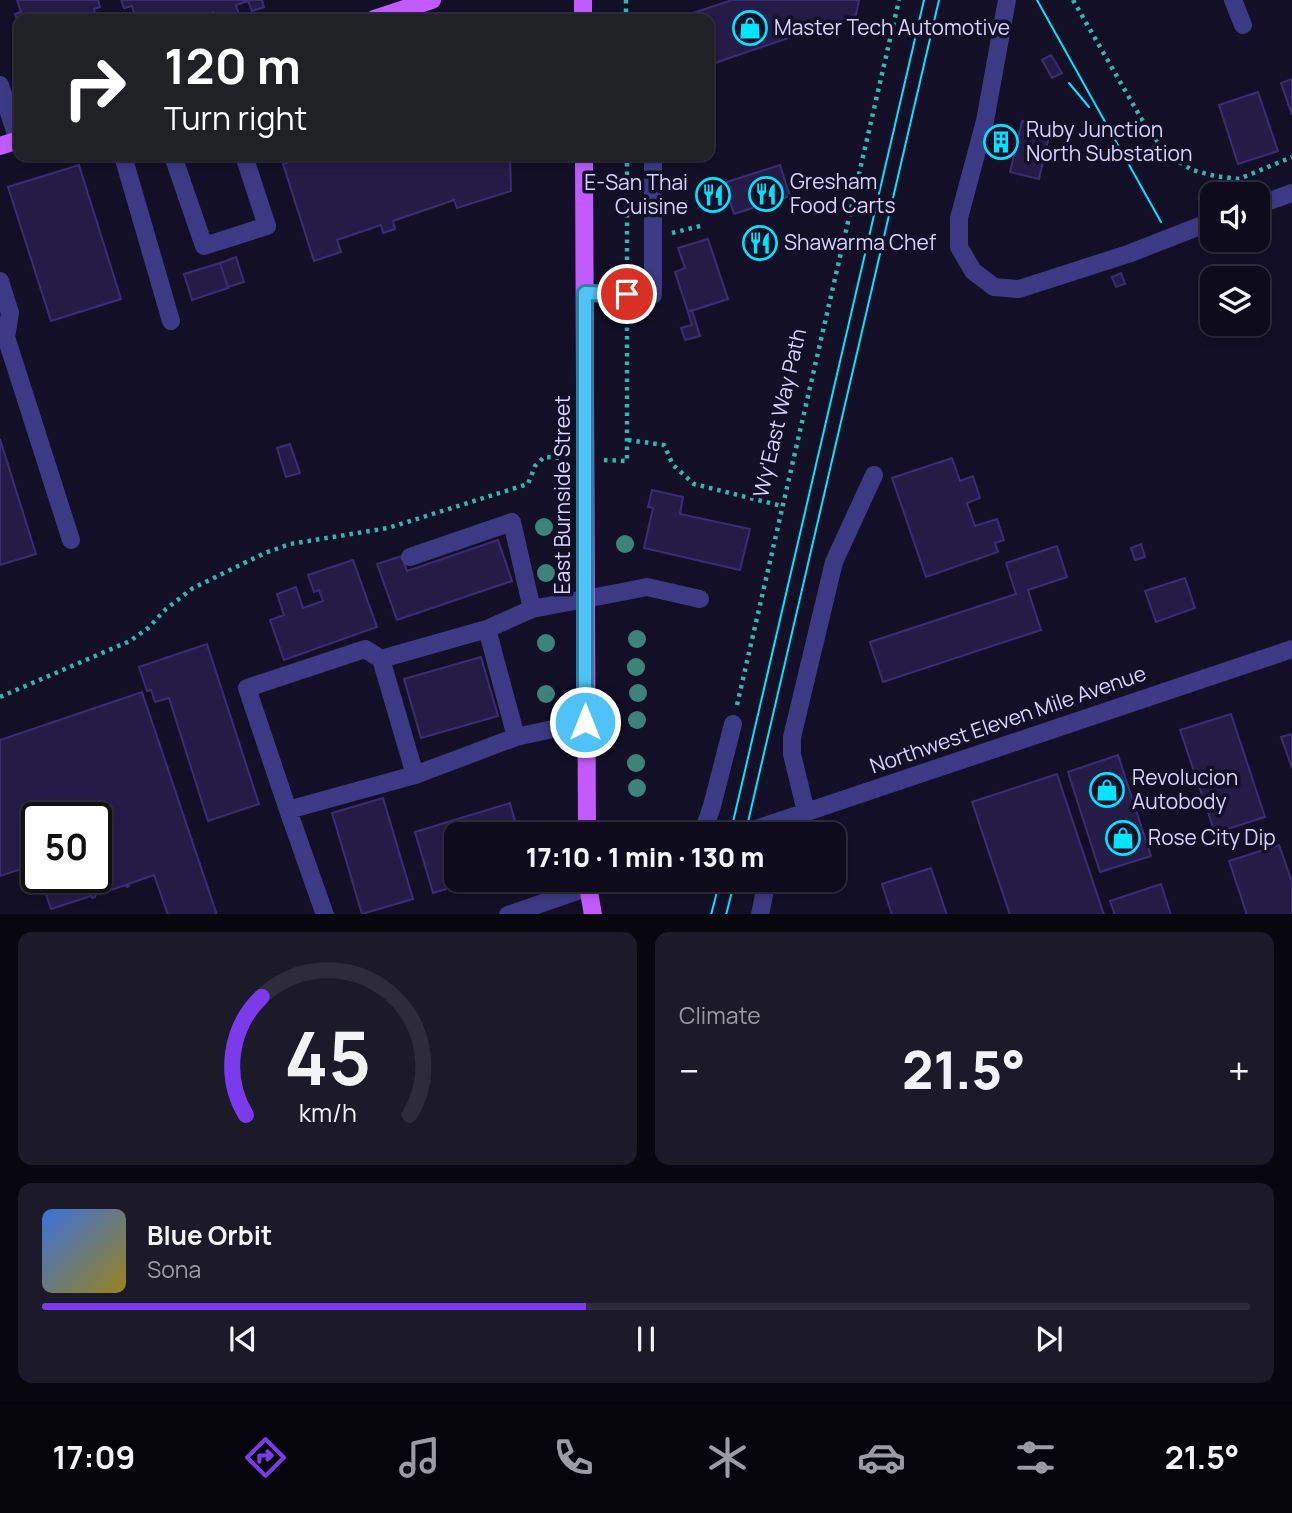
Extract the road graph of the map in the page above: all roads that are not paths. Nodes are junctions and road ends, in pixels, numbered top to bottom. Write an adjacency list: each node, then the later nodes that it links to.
1 (432, 0): 4 (main road)
2 (1007, 0): 15 (street)
3 (1233, 0): 5 (street)
4 (392, 14)
5 (1243, 25)
6 (0, 85): 7 (street)
7 (14, 126)
8 (124, 161): 18 (street)
9 (175, 161): 10 (street)
10 (246, 161)
11 (584, 161): 17 (main road, East Burnside Street)
12 (653, 161): 17 (street)
13 (1292, 193): 14 (street)
14 (1270, 201)
15 (1200, 226)
16 (0, 281): 20 (street)
17 (585, 293): 22 (main road, East Burnside Street)
18 (171, 321)
19 (874, 475): 33 (street)
20 (71, 540)
21 (410, 557): 24 (street)
22 (586, 599): 23 (street); 24 (street); 28 (main road, East Burnside Street)
23 (700, 599)
24 (532, 609): 25 (street)
25 (487, 629): 27 (street); 30 (street)
26 (1292, 649): 33 (street, Northwest Eleven Mile Avenue)
27 (381, 659): 31 (street); 32 (street)
28 (585, 722): 30 (street); 34 (main road, East Burnside Street)
29 (733, 723): 35 (street)
30 (516, 737): 31 (street)
31 (415, 775): 32 (street)
32 (288, 810): 41 (street)
33 (806, 812): 36 (street, Northwest Eleven Mile Avenue)
34 (586, 822)
35 (706, 822)
36 (787, 822)
37 (567, 892): 42 (street)
38 (585, 892): 43 (main road)
39 (589, 892): 44 (main road)
40 (765, 892): 45 (street)
41 (325, 914)
42 (511, 914)
43 (580, 914)
44 (593, 914)
45 (760, 914)

